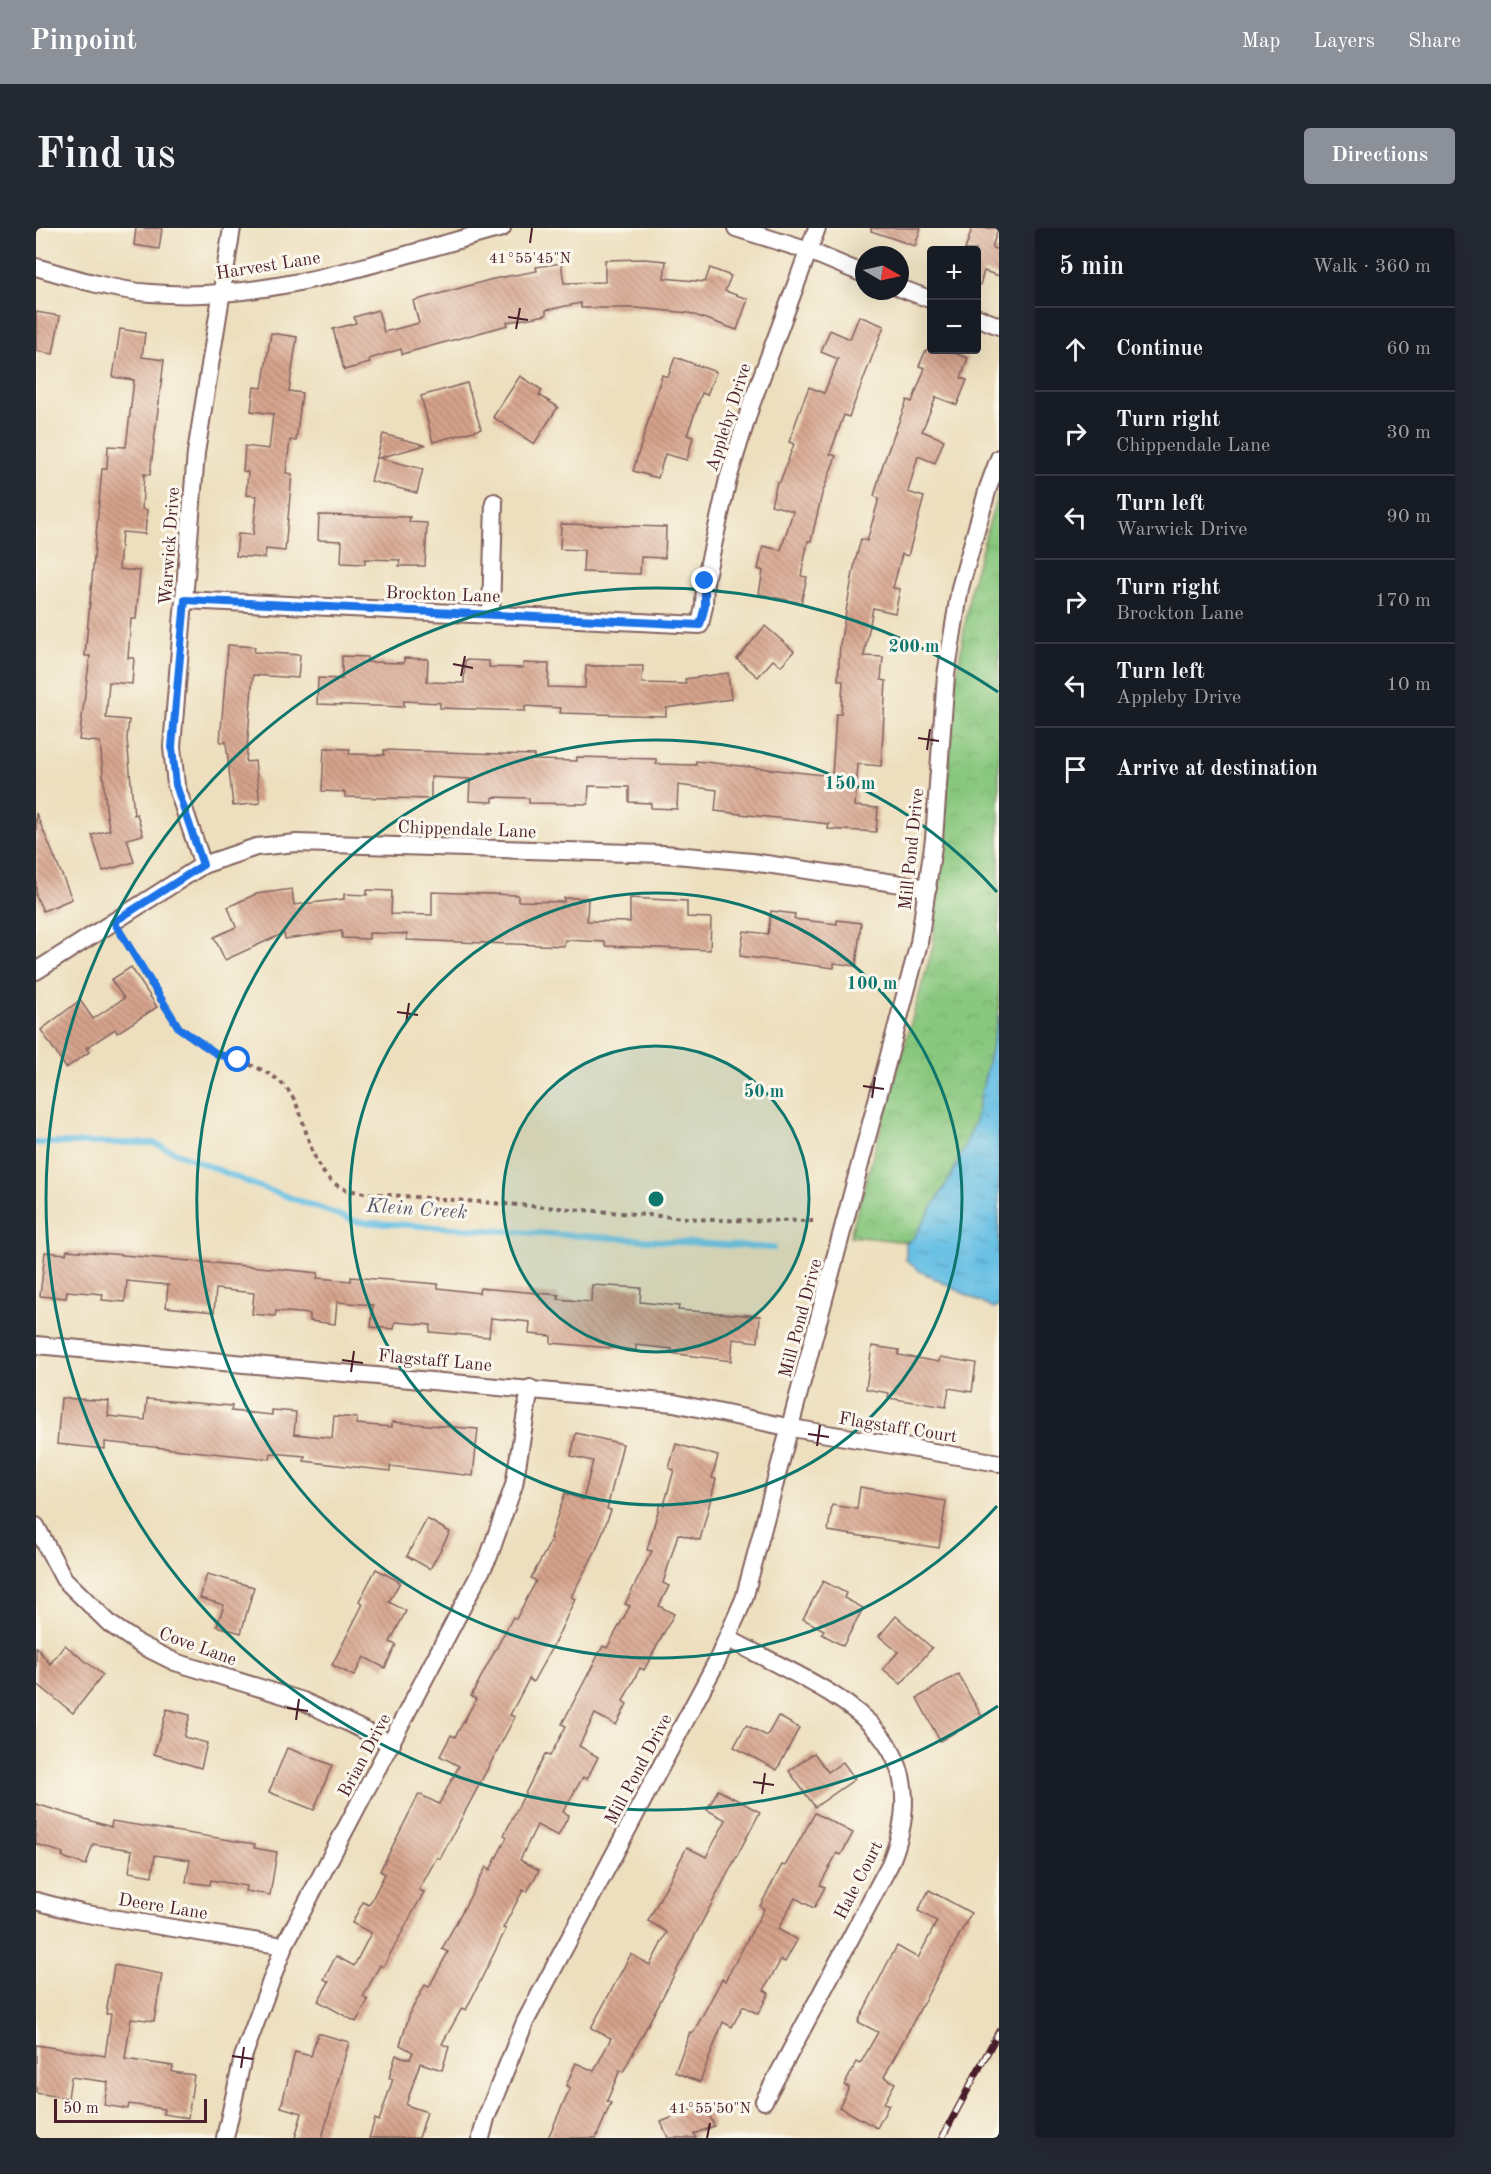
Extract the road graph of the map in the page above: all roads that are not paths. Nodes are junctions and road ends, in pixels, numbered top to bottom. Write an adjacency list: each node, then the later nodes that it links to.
1 (232, 228): 9 (street, Warwick Drive)
2 (502, 228): 9 (street, Harvest Lane)
3 (736, 228): 5 (street)
4 (817, 228): 5 (street, Appleby Drive)
5 (809, 251): 7 (street); 17 (street, Appleby Drive)
6 (36, 267): 9 (street, Harvest Lane)
7 (855, 270)
8 (909, 291): 10 (street)
9 (221, 294): 15 (street, Warwick Drive)
10 (927, 298)
11 (981, 319): 12 (street)
12 (999, 326)
13 (999, 458): 19 (street, Mill Pond Drive)
14 (494, 502): 16 (street)
15 (185, 600): 16 (street, Brockton Lane); 18 (street, Warwick Drive)
16 (491, 615): 17 (street, Brockton Lane)
17 (700, 625)
18 (203, 865): 19 (street, Chippendale Lane); 20 (street, Chippendale Lane)
19 (928, 888): 23 (street, Mill Pond Drive)
20 (36, 971)
21 (36, 1345): 22 (street, Flagstaff Lane)
22 (531, 1388): 23 (street, Flagstaff Lane); 27 (street, Brian Drive)
23 (792, 1428): 24 (street, Flagstaff Court); 26 (street, Mill Pond Drive)
24 (999, 1463)
25 (36, 1526): 27 (street, Cove Lane)
26 (729, 1639): 30 (street, Hale Court); 32 (street, Mill Pond Drive)
27 (392, 1744): 29 (street, Brian Drive)
28 (36, 1901): 29 (street, Deere Lane)
29 (284, 1946): 31 (street, Brian Drive)
30 (764, 2101)
31 (225, 2138)
32 (481, 2138)

